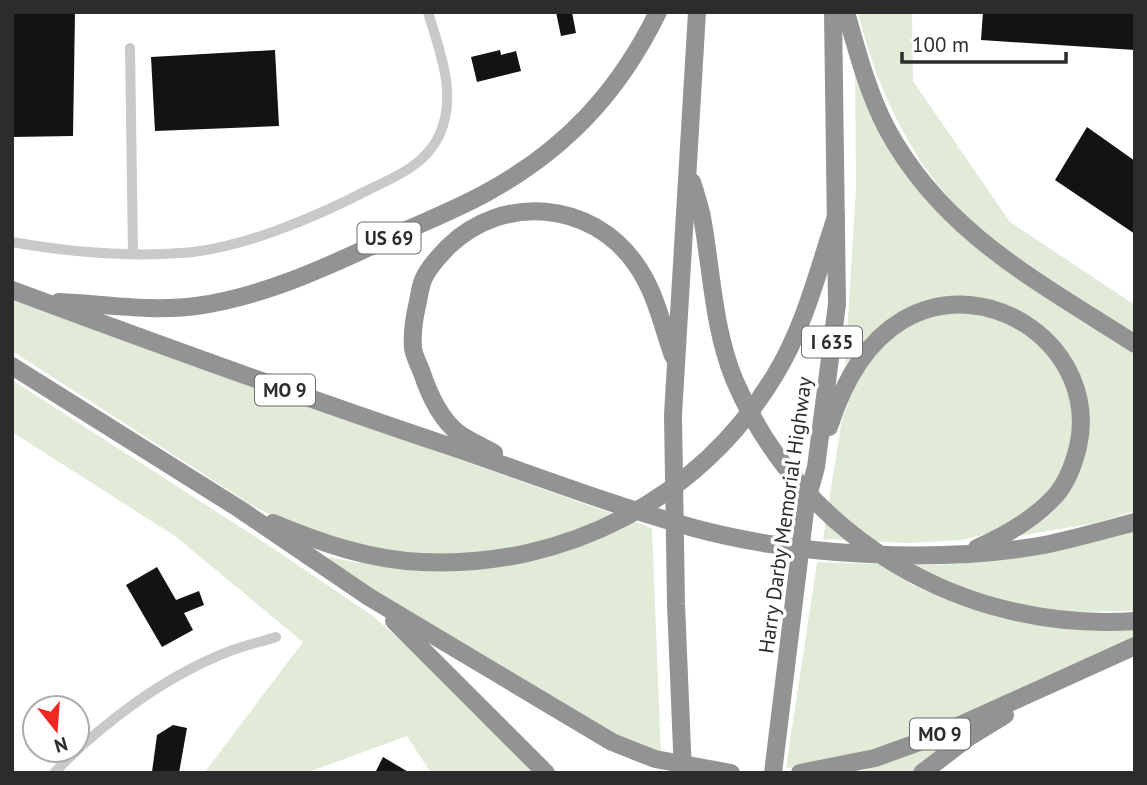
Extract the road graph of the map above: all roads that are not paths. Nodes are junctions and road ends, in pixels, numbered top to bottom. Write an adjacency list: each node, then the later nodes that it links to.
1 (428, 12): 10 (street)
2 (658, 12): 12 (highway, US 69)
3 (697, 12): 7 (highway)
4 (833, 12): 8 (highway, Harry Darby Memorial Highway / I 635)
5 (846, 12): 13 (highway)
6 (130, 48): 10 (street)
7 (688, 165): 14 (highway); 22 (highway)
8 (836, 217): 16 (highway, Harry Darby Memorial Highway / I 635); 18 (highway)
9 (12, 242): 10 (street)
10 (133, 254)
11 (12, 290): 12 (highway, MO 9)
12 (42, 301): 17 (highway, MO 9)
13 (1135, 344)
14 (676, 365): 17 (highway); 28 (highway)
15 (12, 366): 18 (highway)
16 (816, 467): 20 (highway); 30 (highway, Harry Darby Memorial Highway / I 635)
17 (530, 474): 20 (highway, MO 9)
18 (238, 508): 21 (highway)
19 (1135, 522): 20 (highway, MO 9)
20 (949, 555)
21 (369, 597): 27 (highway); 29 (highway)
22 (1135, 621)
23 (276, 637): 26 (street)
24 (1135, 646): 25 (highway, MO 9)
25 (1073, 675): 31 (highway, MO 9); 32 (highway)
26 (54, 773)
27 (546, 773)
28 (683, 773)
29 (731, 773)
30 (773, 773)
31 (800, 773)
32 (922, 773)

